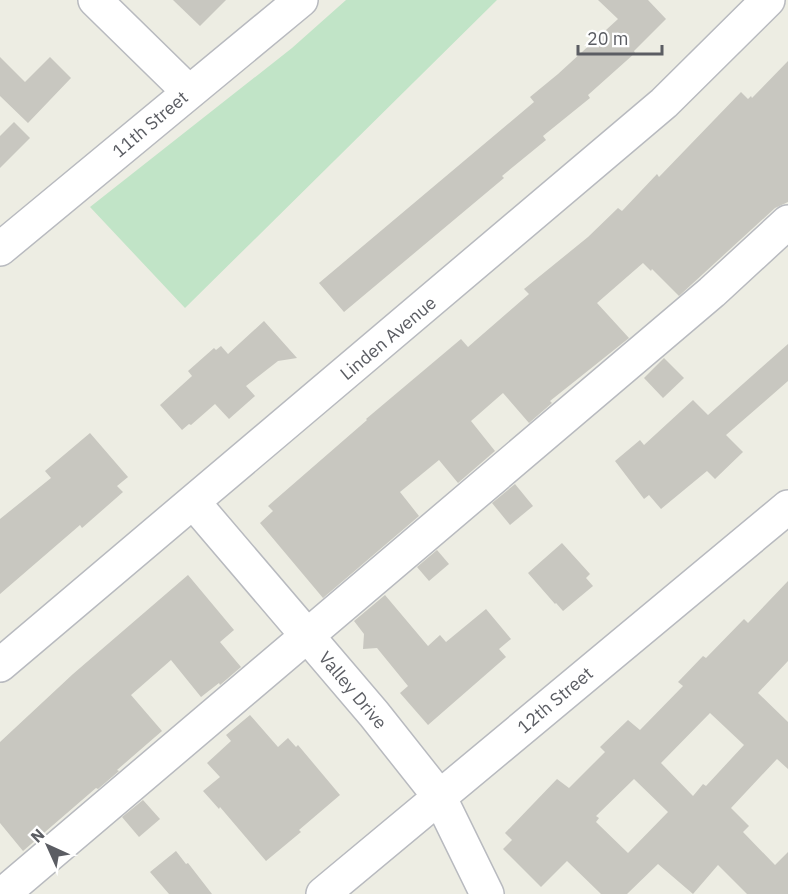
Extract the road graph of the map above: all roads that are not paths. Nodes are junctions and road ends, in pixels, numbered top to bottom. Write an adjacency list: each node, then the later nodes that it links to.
1 (95, 0): 4 (street)
2 (301, 0): 4 (street, 11th Street)
3 (768, 0): 7 (street, Linden Avenue)
4 (189, 92): 6 (street, 11th Street)
5 (788, 222): 9 (street)
6 (0, 249)
7 (194, 502): 9 (street, Valley Drive); 10 (street, Linden Avenue)
8 (788, 507): 11 (street, 12th Street)
9 (308, 636): 11 (street, Valley Drive); 12 (street)
10 (0, 665)
11 (439, 796): 13 (street, 12th Street); 14 (street, Valley Drive)
12 (3, 894)
13 (323, 894)
14 (487, 894)

